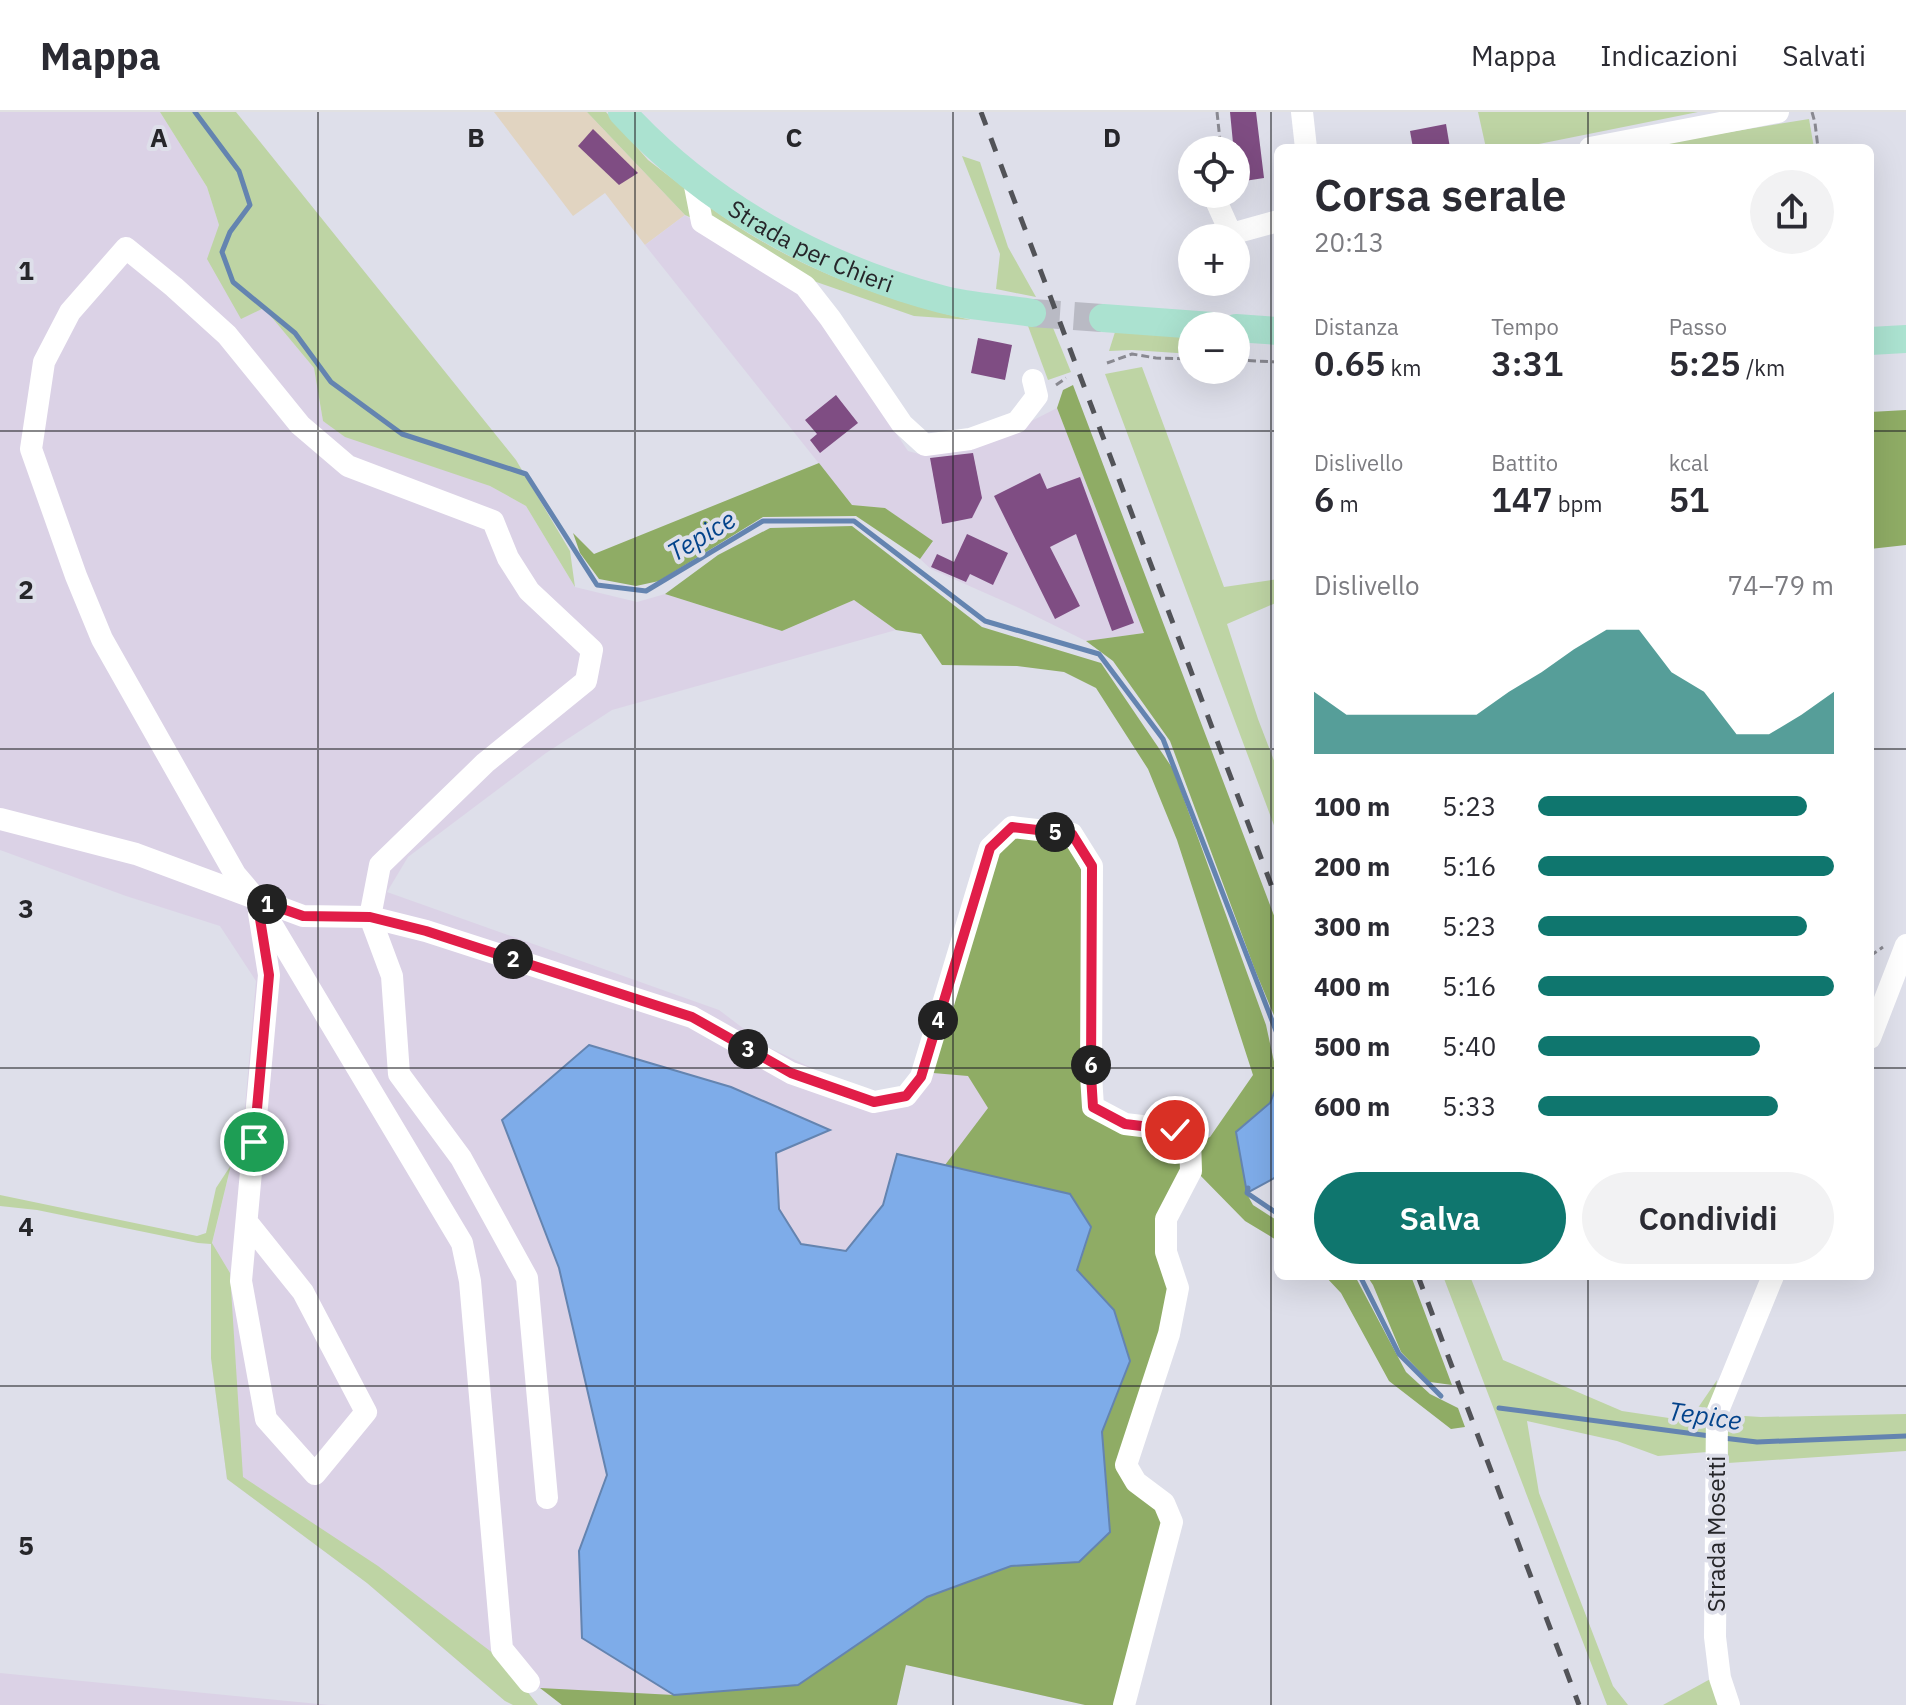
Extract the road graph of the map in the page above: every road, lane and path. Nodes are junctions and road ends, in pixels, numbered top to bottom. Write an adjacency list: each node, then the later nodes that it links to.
1 (622, 112): 10 (main road, Strada per Chieri)
2 (1217, 112): 6 (path)
3 (1302, 112): 7 (street)
4 (1778, 112): 8 (street)
5 (1812, 112): 9 (path)
6 (1220, 136)
7 (1306, 144)
8 (1611, 144)
9 (1818, 144)
10 (693, 176): 13 (main road, Strada per Chieri); 24 (street)
11 (1219, 208): 12 (street)
12 (1274, 222)
13 (1032, 313)
14 (1103, 318): 15 (main road)
15 (1178, 324)
16 (1250, 329): 17 (main road)
17 (1274, 331)
18 (1906, 339): 19 (main road)
19 (1874, 341)
20 (1178, 359): 23 (path)
21 (1250, 361): 22 (path)
22 (1274, 362)
23 (1107, 363)
24 (1033, 380)
25 (0, 819): 26 (street)
26 (257, 900): 27 (street); 27 (street); 30 (street); 33 (street)
27 (370, 917): 32 (street); 34 (street)
28 (1906, 945): 29 (street)
29 (1874, 1028)
30 (247, 1222): 30 (street)
31 (1771, 1280): 35 (street, Strada Mosetti)
32 (547, 1498)
33 (529, 1682)
34 (1124, 1705)
35 (1729, 1705)

